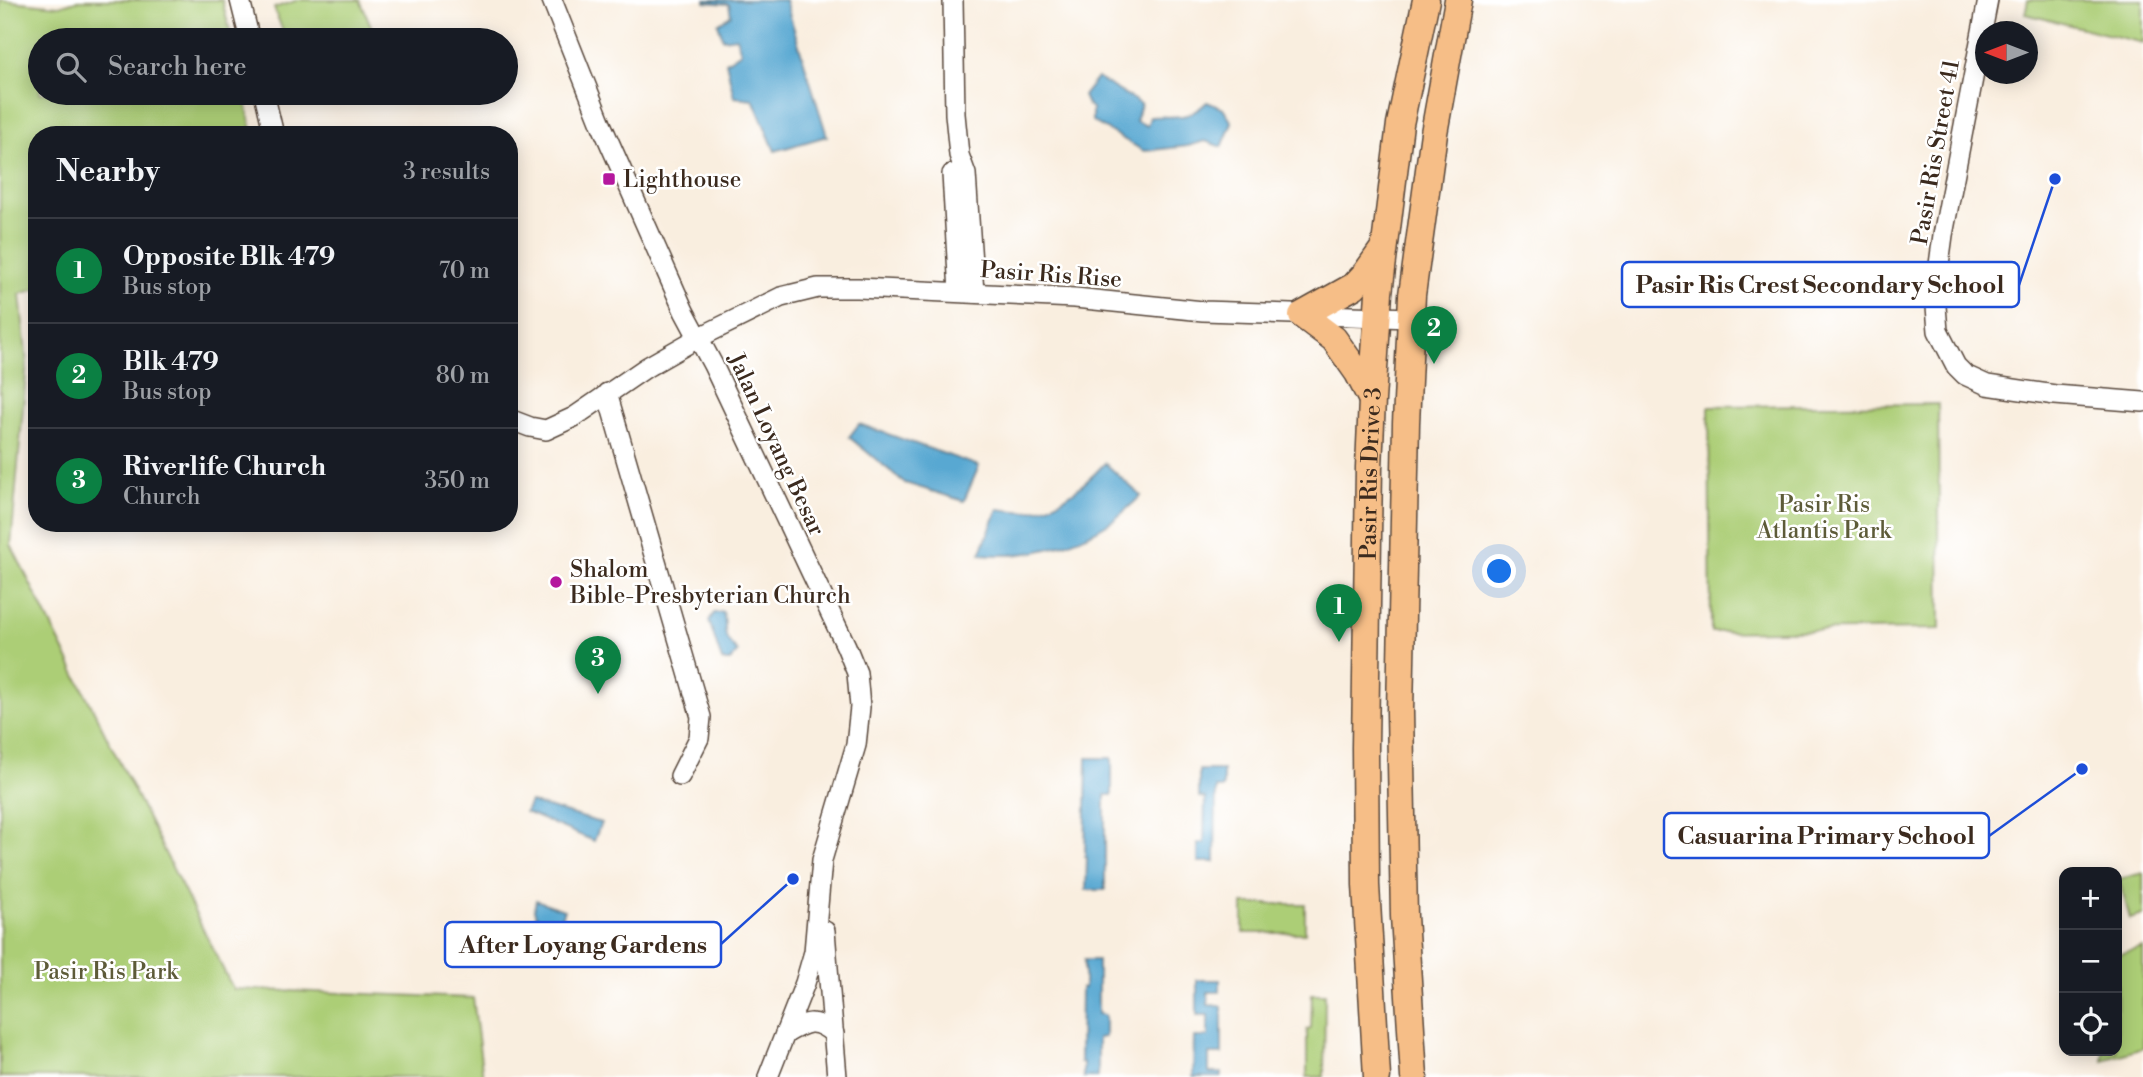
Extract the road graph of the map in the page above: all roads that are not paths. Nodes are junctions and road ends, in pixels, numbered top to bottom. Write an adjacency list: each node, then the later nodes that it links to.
1 (240, 0): 7 (street)
2 (552, 0): 15 (street, Jalan Loyang Besar)
3 (953, 0): 11 (street)
4 (1426, 0): 10 (main road, Pasir Ris Drive 3)
5 (1458, 0): 14 (main road, Pasir Ris Drive 3)
6 (1988, 0): 18 (street, Pasir Ris Street 41)
7 (247, 28)
8 (267, 105): 9 (street)
9 (272, 126)
10 (1386, 243): 12 (main road); 13 (main road, Pasir Ris Drive 3)
11 (967, 293): 12 (street, Pasir Ris Rise); 15 (street, Pasir Ris Rise)
12 (1302, 315): 13 (street, Pasir Ris Rise); 17 (main road)
13 (1377, 316): 14 (street, Pasir Ris Rise); 17 (main road, Pasir Ris Drive 3)
14 (1411, 318): 24 (main road, Pasir Ris Drive 3)
15 (698, 338): 16 (street, Jalan Loyang Besar); 21 (street, Jalan Loyang Besar)
16 (607, 393): 19 (street, Jalan Loyang Besar); 20 (street)
17 (1372, 400): 25 (main road, Pasir Ris Drive 3)
18 (2143, 402)
19 (518, 422)
20 (680, 776)
21 (820, 892): 22 (street, Jalan Loyang Besar); 23 (street, Jalan Loyang Besar)
22 (785, 1034): 23 (street); 26 (street, Jalan Loyang Besar)
23 (834, 1034): 27 (street, Jalan Loyang Besar)
24 (1413, 1064): 28 (main road)
25 (1374, 1070)
26 (768, 1077)
27 (837, 1077)
28 (1424, 1077)

